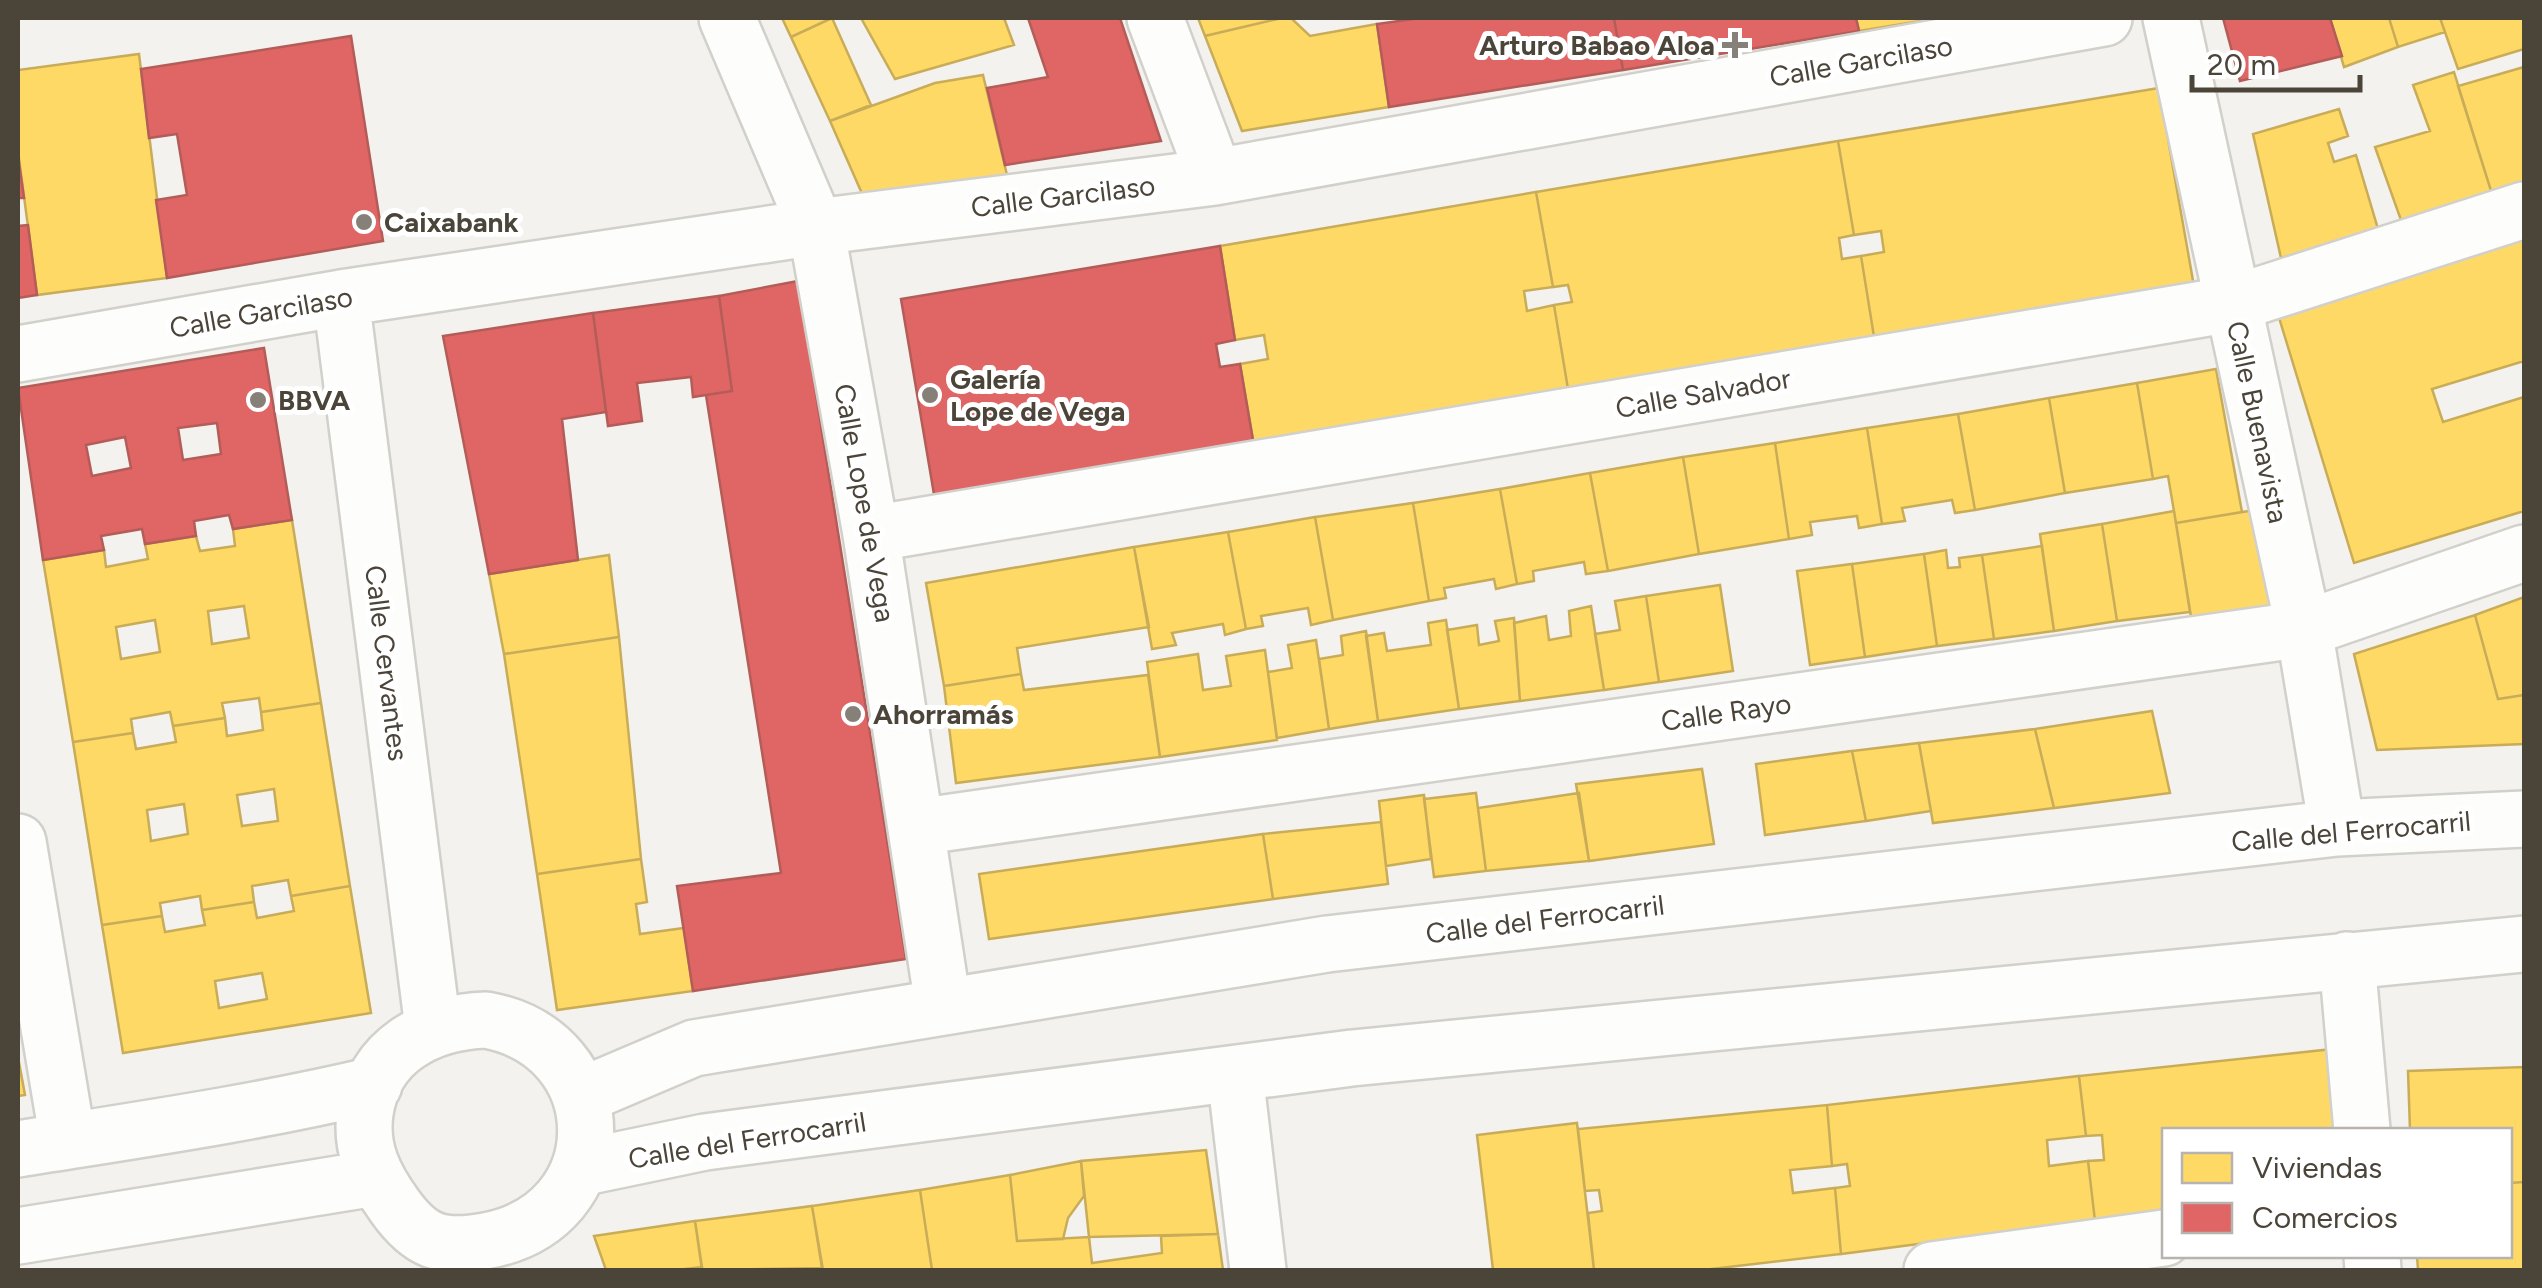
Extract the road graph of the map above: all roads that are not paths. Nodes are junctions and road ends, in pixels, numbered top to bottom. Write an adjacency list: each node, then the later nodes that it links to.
1 (726, 18): 7 (street, Calle Lope de Vega)
2 (1155, 18): 5 (street)
3 (2104, 18): 5 (street, Calle Garcilaso)
4 (2171, 18): 9 (street, Calle Buenavista)
5 (1215, 177): 7 (street, Calle Garcilaso)
6 (2524, 210): 9 (street, Calle Salvador)
7 (816, 227): 8 (street, Calle Garcilaso); 11 (street, Calle Lope de Vega)
8 (342, 298): 10 (street, Calle Garcilaso); 21 (street, Calle Cervantes)
9 (2232, 304): 11 (street, Calle Salvador); 13 (street, Calle Buenavista)
10 (18, 354)
11 (871, 534): 15 (street, Calle Lope de Vega)
12 (2524, 553): 13 (street, Calle Rayo)
13 (2304, 629): 15 (street, Calle Rayo); 16 (street, Calle Buenavista)
14 (2524, 818): 16 (street, Calle del Ferrocarril)
15 (918, 827): 20 (street, Calle Lope de Vega)
16 (2337, 828): 20 (street, Calle del Ferrocarril)
17 (18, 842): 26 (street)
18 (2524, 944): 19 (street, Calle del Ferrocarril)
19 (2348, 960): 22 (street, Calle del Ferrocarril); 25 (street)
20 (942, 1005): 24 (street, Calle del Ferrocarril)
21 (433, 1028): 23 (street); 24 (street)
22 (1235, 1074): 27 (street, Calle del Ferrocarril); 32 (street)
23 (374, 1085): 26 (street); 28 (street)
24 (581, 1096): 27 (street)
25 (2362, 1128)
26 (43, 1145)
27 (580, 1168): 31 (street)
28 (375, 1178): 29 (street); 31 (street)
29 (18, 1236)
30 (2162, 1238): 33 (street)
31 (438, 1256)
32 (1258, 1270)
33 (1932, 1270)

